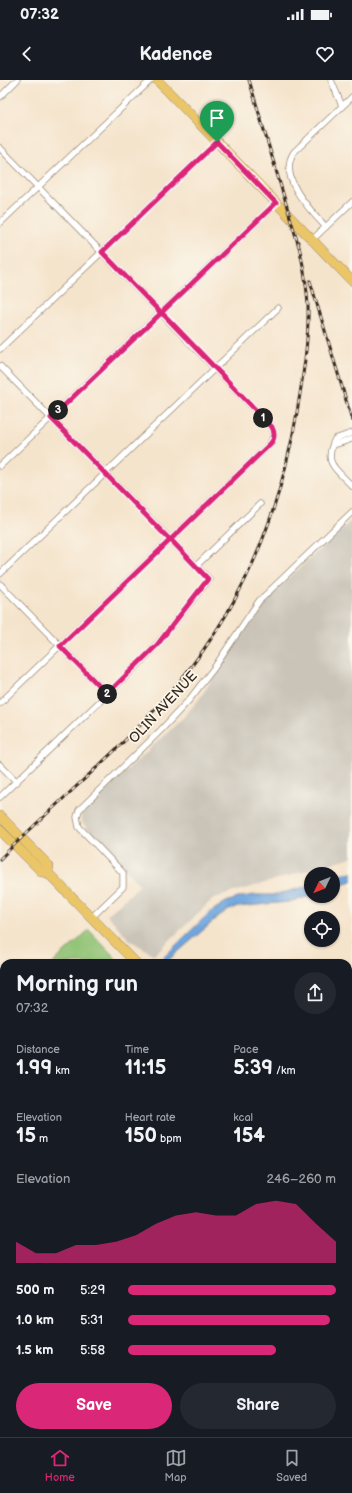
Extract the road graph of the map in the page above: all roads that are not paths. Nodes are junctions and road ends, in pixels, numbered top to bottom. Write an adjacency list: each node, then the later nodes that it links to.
1 (18, 80): 5 (street)
2 (151, 80): 10 (street)
3 (156, 80): 8 (main road)
4 (331, 80): 7 (street)
5 (0, 97)
6 (352, 97): 7 (street)
7 (342, 106): 14 (street)
8 (217, 142): 12 (main road); 16 (street)
9 (0, 148): 10 (street)
10 (38, 187): 13 (street); 16 (street)
11 (352, 202): 14 (street)
12 (276, 203): 15 (main road); 19 (street)
13 (0, 223)
14 (326, 227): 15 (street)
15 (312, 240): 17 (main road)
16 (102, 252): 19 (street); 20 (street)
17 (352, 281)
18 (278, 308): 22 (street)
19 (161, 313): 22 (street); 23 (street)
20 (0, 349)
21 (0, 366): 23 (street)
22 (216, 368): 28 (street); 32 (street)
23 (51, 418): 27 (street); 28 (street)
24 (352, 433): 26 (street)
25 (352, 439): 26 (street)
26 (333, 443): 29 (street)
27 (0, 466)
28 (105, 474): 32 (street); 34 (street)
29 (352, 486)
30 (260, 504): 33 (street)
31 (352, 512): 45 (street, OLIN AVENUE)
32 (171, 541): 33 (street); 36 (street)
33 (196, 566): 37 (street)
34 (0, 574)
35 (0, 584): 36 (street)
36 (60, 646): 37 (street); 38 (street)
37 (107, 694): 40 (street)
38 (0, 703)
39 (0, 765): 40 (street)
40 (17, 782): 41 (street)
41 (0, 797)
42 (0, 816): 44 (main road)
43 (0, 830): 44 (main road)
44 (48, 873): 45 (main road)
45 (91, 918): 46 (main road)
46 (132, 959)

